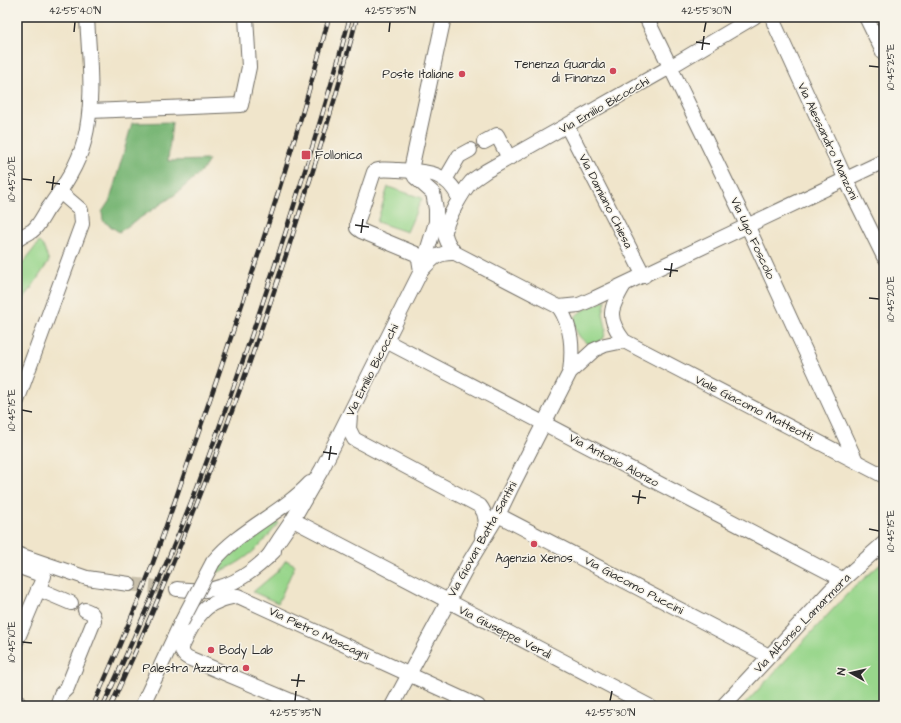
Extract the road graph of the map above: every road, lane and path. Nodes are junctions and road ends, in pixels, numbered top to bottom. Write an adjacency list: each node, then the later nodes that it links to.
1 (87, 17): 10 (street)
2 (246, 17): 10 (street)
3 (444, 17): 16 (street)
4 (646, 17): 9 (street, Via Ugo Foscolo)
5 (754, 17): 9 (street, Via Emilio Bicocchi)
6 (866, 17): 8 (street)
7 (771, 19): 18 (street, Via Alessandro Manzoni)
8 (884, 54)
9 (670, 67): 11 (street, Via Emilio Bicocchi); 24 (street, Via Ugo Foscolo)
10 (90, 111): 19 (street)
11 (567, 126): 14 (street, Via Emilio Bicocchi); 29 (street, Via Damiano Chiesa)
12 (484, 142): 14 (street)
13 (470, 150): 17 (street)
14 (509, 158): 20 (street, Via Emilio Bicocchi)
15 (884, 161): 18 (street)
16 (417, 171): 17 (street); 21 (street); 28 (street)
17 (445, 180): 20 (street)
18 (846, 180): 24 (street); 27 (street, Via Alessandro Manzoni)
19 (60, 192): 22 (street); 35 (street)
20 (459, 198): 21 (street); 26 (street, Via Emilio Bicocchi)
21 (435, 199): 28 (street)
22 (43, 215): 23 (street); 25 (street)
23 (17, 227)
24 (748, 227): 29 (street); 40 (street, Via Ugo Foscolo)
25 (17, 240)
26 (456, 253): 28 (street); 31 (street)
27 (884, 257)
28 (421, 271): 32 (street, Via Emilio Bicocchi)
29 (644, 276): 30 (street)
30 (624, 285): 31 (street); 33 (street)
31 (559, 307): 34 (street)
32 (386, 341): 36 (street, Via Emilio Bicocchi); 37 (street, Via Antonio Alonzo)
33 (624, 341): 34 (street); 40 (street, Viale Giacomo Matteotti)
34 (570, 372): 37 (street, Via Giovan Batta Santini)
35 (17, 401)
36 (351, 411): 38 (street); 39 (street, Via Emilio Bicocchi)
37 (544, 423): 43 (street, Via Giovan Batta Santini); 52 (street, Via Antonio Alonzo)
38 (354, 439): 39 (street); 44 (street)
39 (334, 447): 41 (street, Via Emilio Bicocchi)
40 (856, 462): 42 (street, Viale Giacomo Matteotti)
41 (322, 469): 46 (street, Via Emilio Bicocchi); 50 (street, Via Emilio Bicocchi); 65 (street, bridge)
42 (884, 476)
43 (510, 488): 44 (street); 45 (street, Via Giovan Batta Santini)
44 (480, 506): 48 (street)
45 (498, 515): 48 (street, Via Giovan Batta Santini); 60 (street, Via Giacomo Puccini)
46 (299, 523): 50 (street, Via Emilio Bicocchi); 56 (street, Via Giuseppe Verdi)
47 (884, 543): 52 (street, Via Alfonso Lamarmora)
48 (475, 553): 56 (street, Via Giovan Batta Santini)
49 (17, 554): 53 (street)
50 (268, 557): 55 (street, Via Emilio Bicocchi)
51 (17, 566): 54 (street)
52 (842, 580): 60 (street, Via Alfonso Lamarmora)
53 (128, 584)
54 (38, 589): 57 (street); 59 (street)
55 (177, 589)
56 (448, 602): 61 (street, Via Giovan Batta Santini); 69 (street, Via Giuseppe Verdi)
57 (71, 603)
58 (85, 610): 64 (street)
59 (17, 640)
60 (769, 656): 70 (street, Via Alfonso Lamarmora)
61 (409, 674): 66 (street, Via Pietro Mascagni); 67 (street, Via Giovan Batta Santini); 68 (street, Via Pietro Mascagni)
62 (17, 701): 63 (street)
63 (20, 706)
64 (56, 706)
65 (142, 706)
66 (302, 706)
67 (392, 706)
68 (478, 706)
69 (649, 706)
70 (723, 706)

